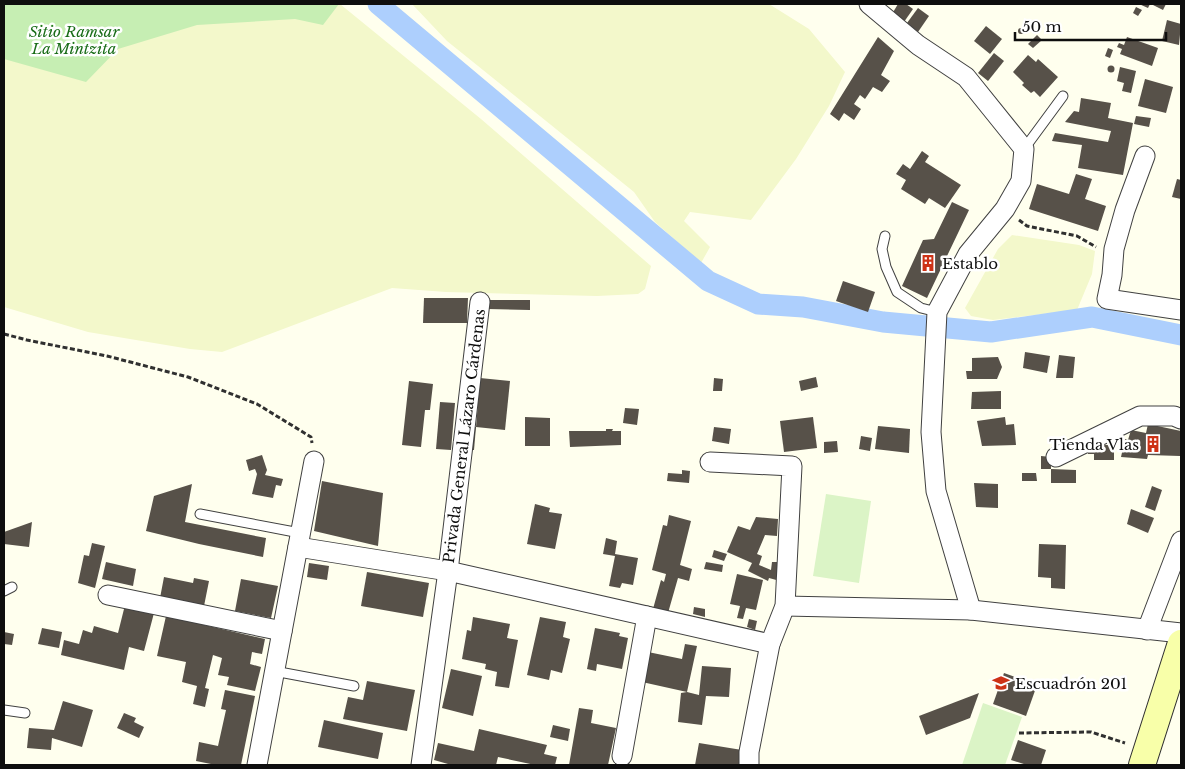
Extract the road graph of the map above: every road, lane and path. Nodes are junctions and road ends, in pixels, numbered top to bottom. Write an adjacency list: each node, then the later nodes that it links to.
1 (869, 4): 3 (street)
2 (1063, 96): 3 (lane)
3 (1024, 149): 5 (street)
4 (1145, 156): 7 (street)
5 (1005, 210): 7 (path); 10 (street)
6 (885, 236): 10 (lane)
7 (1112, 275): 9 (street)
8 (480, 302): 19 (street, Privada General Lázaro Cárdenas)
9 (1181, 310)
10 (937, 321): 22 (street)
11 (4, 334): 14 (path)
12 (1181, 419): 13 (street)
13 (1056, 457)
14 (314, 461): 17 (street)
15 (710, 462): 21 (street)
16 (200, 514): 17 (lane)
17 (299, 540): 19 (street); 25 (street)
18 (1181, 541): 24 (street)
19 (448, 571): 23 (street); 38 (street, Privada General Lázaro Cárdenas)
20 (108, 595): 25 (street)
21 (785, 606): 22 (street); 28 (street)
22 (971, 610): 24 (street)
23 (647, 616): 28 (street); 35 (street)
24 (1147, 630): 26 (street)
25 (282, 631): 29 (street)
26 (1181, 633)
27 (1181, 643): 31 (main road)
28 (770, 644): 39 (street)
29 (274, 671): 30 (lane); 37 (street)
30 (354, 686)
31 (1172, 701): 36 (main road)
32 (4, 710): 33 (lane)
33 (25, 714)
34 (1019, 734): 36 (path)
35 (622, 756)
36 (1145, 757)
37 (257, 765)
38 (421, 765)
39 (749, 765)

